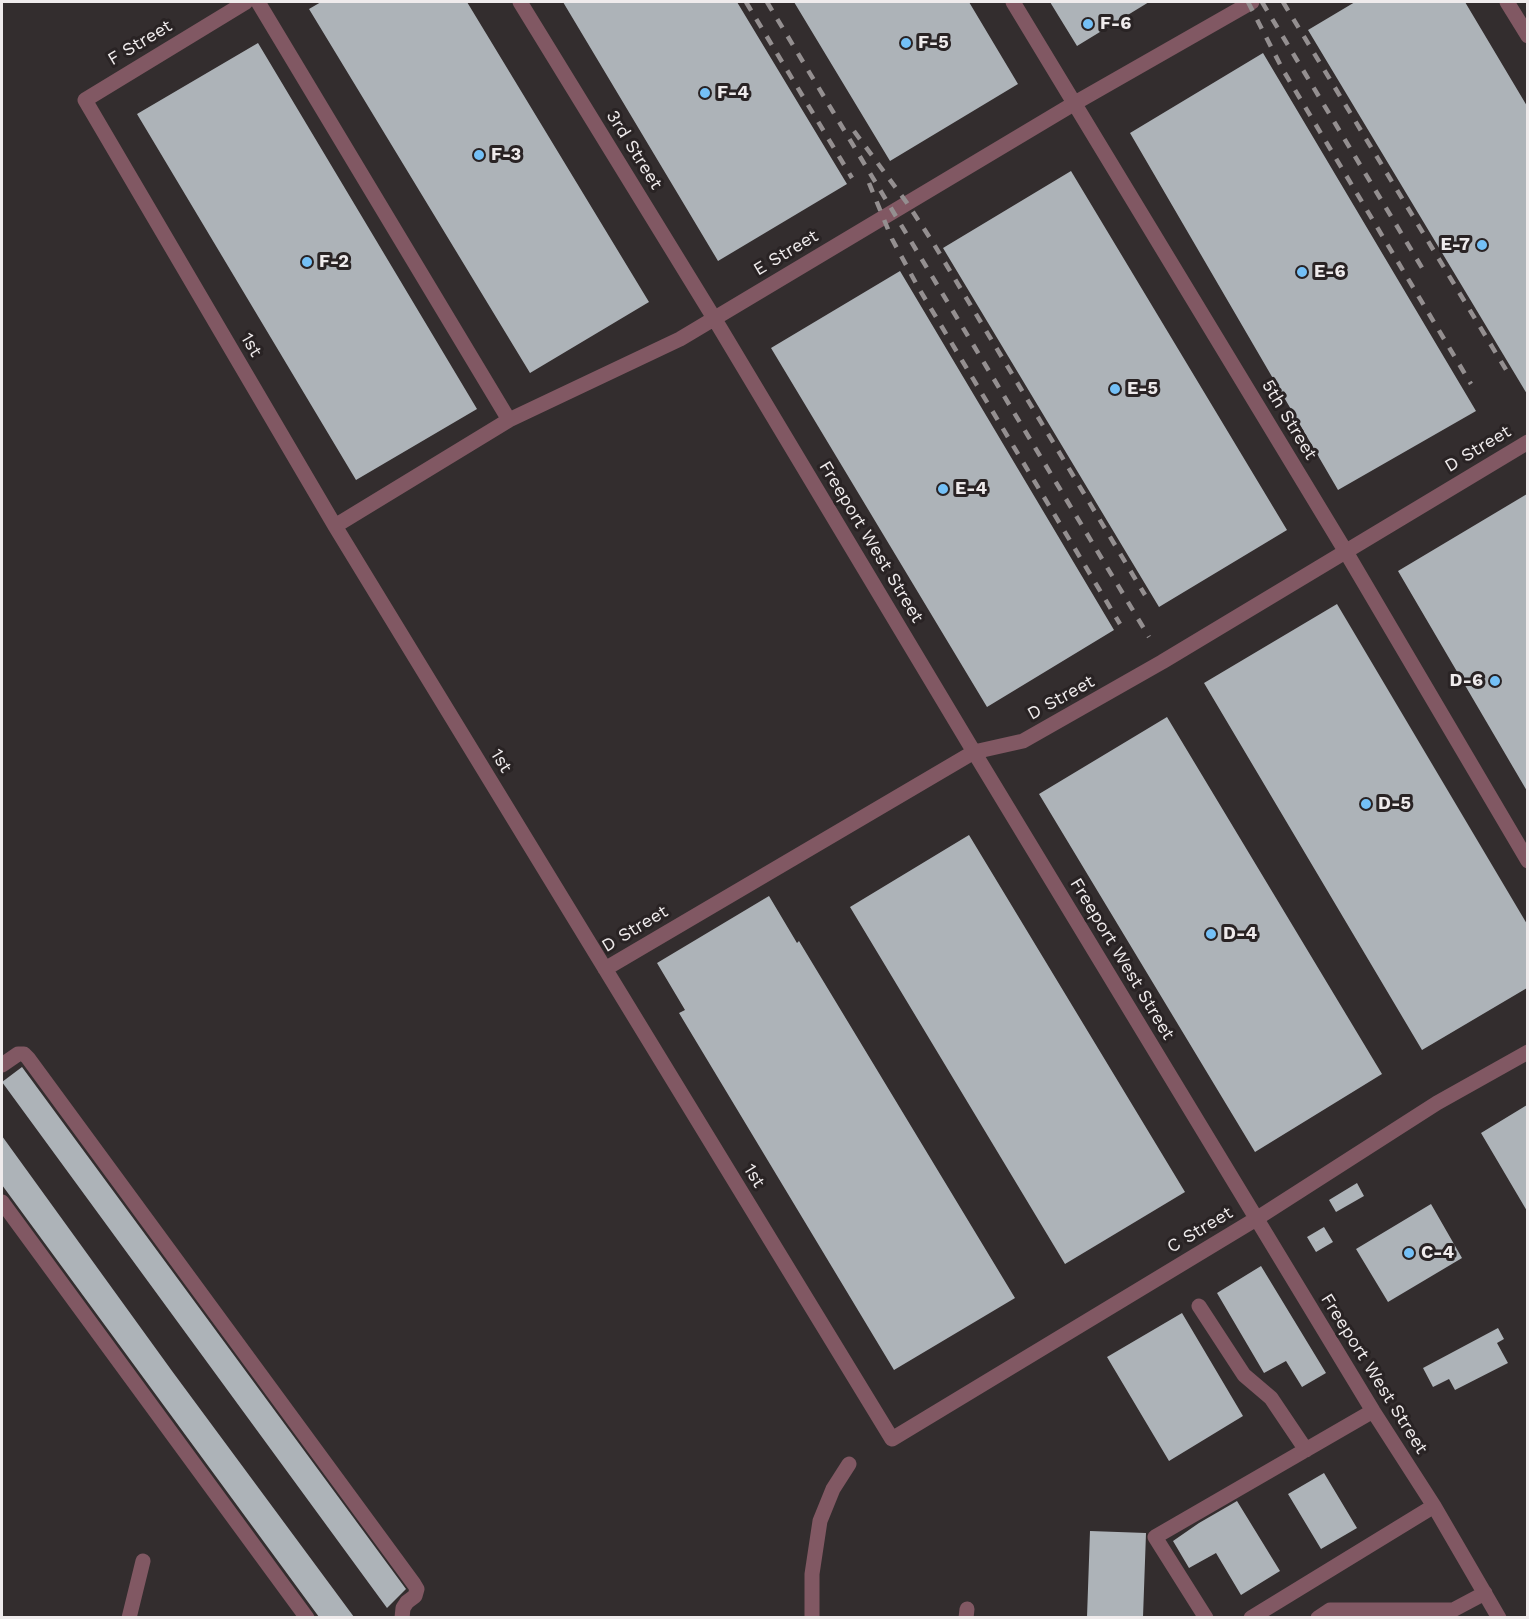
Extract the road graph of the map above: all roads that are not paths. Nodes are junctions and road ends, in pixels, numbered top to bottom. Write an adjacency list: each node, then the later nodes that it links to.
1 (246, 2): 8 (street, F Street)
2 (258, 2): 11 (street)
3 (520, 2): 10 (street, 3rd Street)
4 (1013, 2): 9 (street, 5th Street)
5 (1252, 2): 9 (street, E Street)
6 (1507, 2): 7 (street)
7 (1527, 36)
8 (85, 100): 13 (street, 1st)
9 (1075, 103): 10 (street, E Street); 14 (street, 5th Street)
10 (714, 318): 11 (street, E Street); 15 (street, Freeport West Street)
11 (509, 420): 13 (street, E Street)
12 (1527, 442): 14 (street, D Street)
13 (335, 526): 17 (street, 1st)
14 (1346, 552): 15 (street, D Street); 16 (street, 5th Street)
15 (974, 752): 17 (street, D Street); 21 (street, Freeport West Street)
16 (1527, 861)
17 (605, 969): 24 (street, 1st)
18 (1527, 1052): 21 (street, C Street)
19 (2, 1065): 32 (street)
20 (2, 1202): 31 (street)
21 (1256, 1219): 23 (street, Freeport West Street); 24 (street, C Street)
22 (1199, 1306): 25 (street)
23 (1373, 1411): 25 (street); 27 (street, Freeport West Street)
24 (892, 1439)
25 (1305, 1450): 34 (street)
26 (849, 1464): 33 (street)
27 (1434, 1506): 29 (street, Freeport West Street); 35 (street)
28 (143, 1561): 30 (street)
29 (1485, 1593): 36 (street); 37 (street, Freeport West Street)
30 (129, 1617)
31 (307, 1617)
32 (402, 1617)
33 (813, 1617)
34 (1206, 1617)
35 (1251, 1617)
36 (1318, 1617)
37 (1499, 1617)

